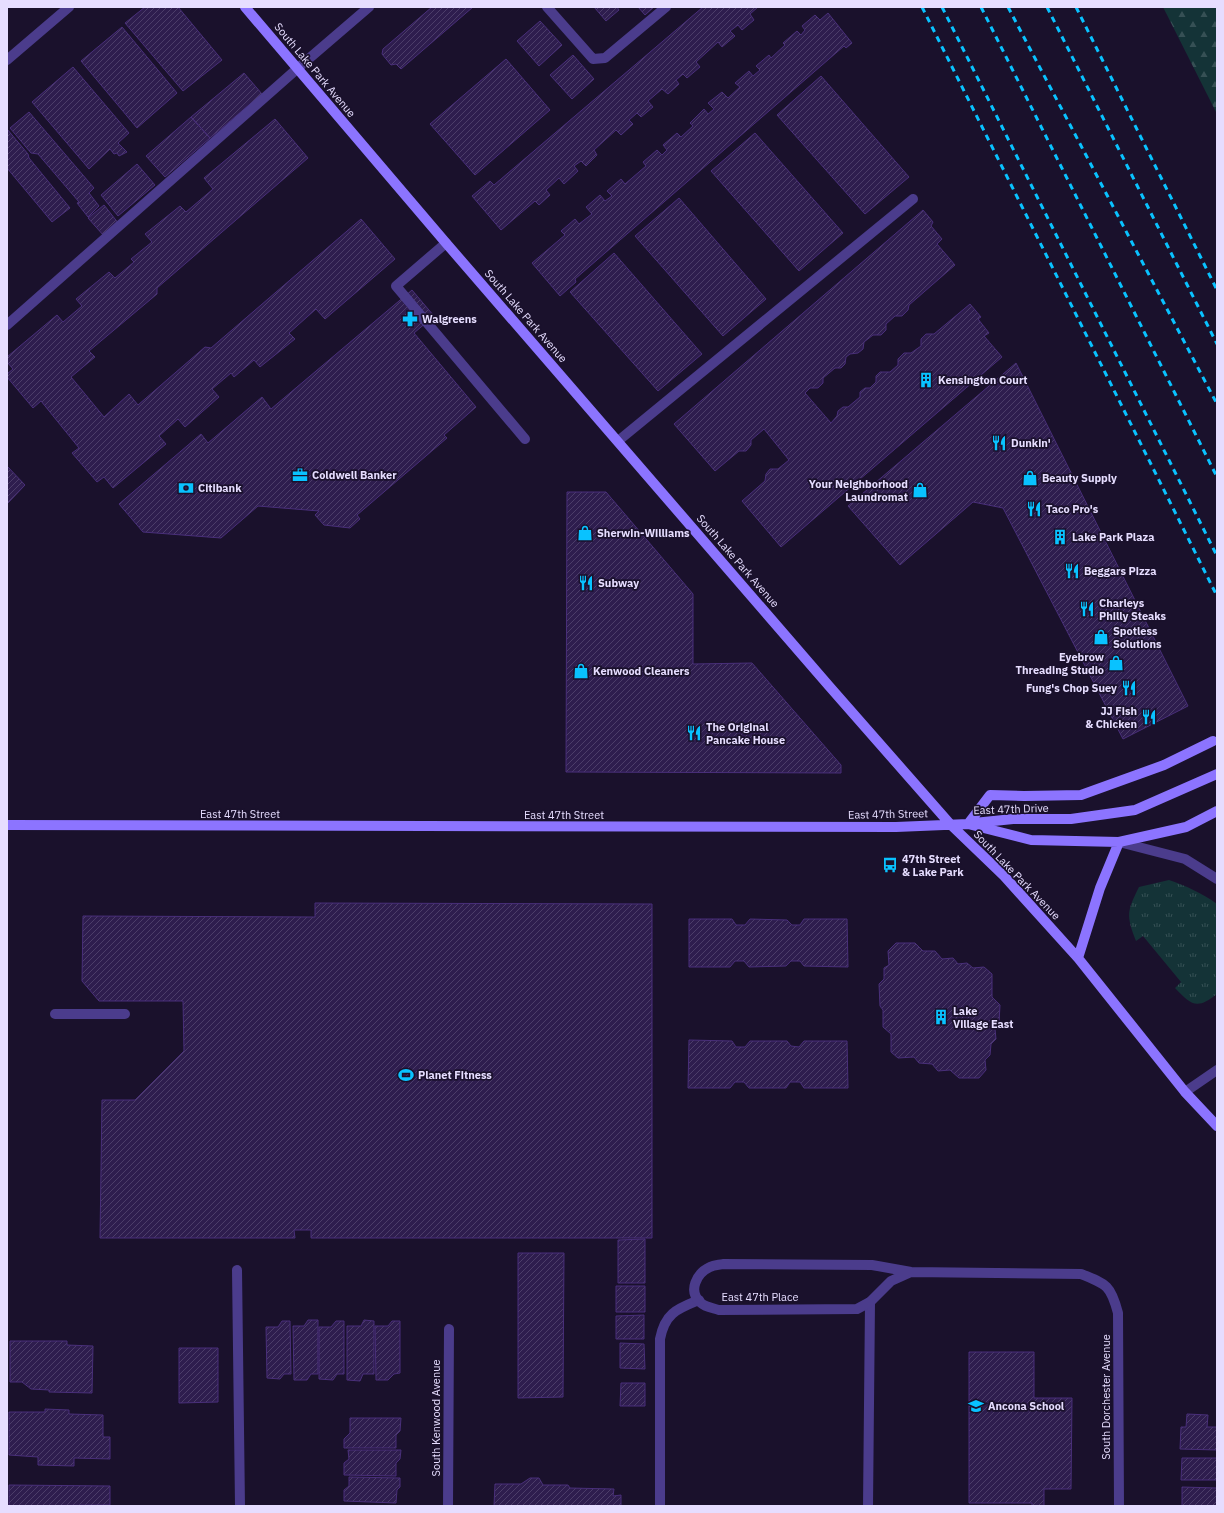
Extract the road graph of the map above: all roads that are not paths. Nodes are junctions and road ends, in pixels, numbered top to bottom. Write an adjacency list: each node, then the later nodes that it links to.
1 (70, 7): 6 (street)
2 (246, 7): 7 (main road, South Lake Park Avenue)
3 (369, 7): 7 (street)
4 (547, 7): 5 (street)
5 (666, 7)
6 (7, 60)
7 (298, 68): 9 (main road, South Lake Park Avenue); 10 (street)
8 (913, 199): 12 (street)
9 (446, 243): 11 (street); 12 (main road, South Lake Park Avenue)
10 (7, 325)
11 (525, 438)
12 (618, 441): 18 (main road, South Lake Park Avenue)
13 (1213, 741): 16 (main road, East 47th Drive)
14 (1217, 774): 16 (main road, East 47th Drive)
15 (1217, 811): 19 (main road)
16 (968, 824): 18 (main road, East 47th Street); 19 (main road, East 47th Street)
17 (7, 825): 18 (main road, East 47th Street)
18 (952, 825): 21 (main road, South Lake Park Avenue)
19 (1118, 842): 20 (street); 21 (main road)
20 (1217, 879)
21 (1078, 958): 25 (main road, South Lake Park Avenue)
22 (55, 1014): 23 (street)
23 (125, 1014)
24 (1217, 1070): 25 (street)
25 (1185, 1092): 26 (main road, South Lake Park Avenue)
26 (1217, 1126)
27 (238, 1270): 33 (street)
28 (911, 1272): 29 (street, East 47th Place); 30 (street, East 47th Place); 31 (street, East 47th Place)
29 (1110, 1290): 37 (street, South Dorchester Avenue)
30 (699, 1300): 31 (street, East 47th Place); 35 (street)
31 (870, 1302): 36 (street)
32 (449, 1329): 34 (street, South Kenwood Avenue)
33 (240, 1506)
34 (448, 1506)
35 (660, 1506)
36 (868, 1506)
37 (1119, 1506)

